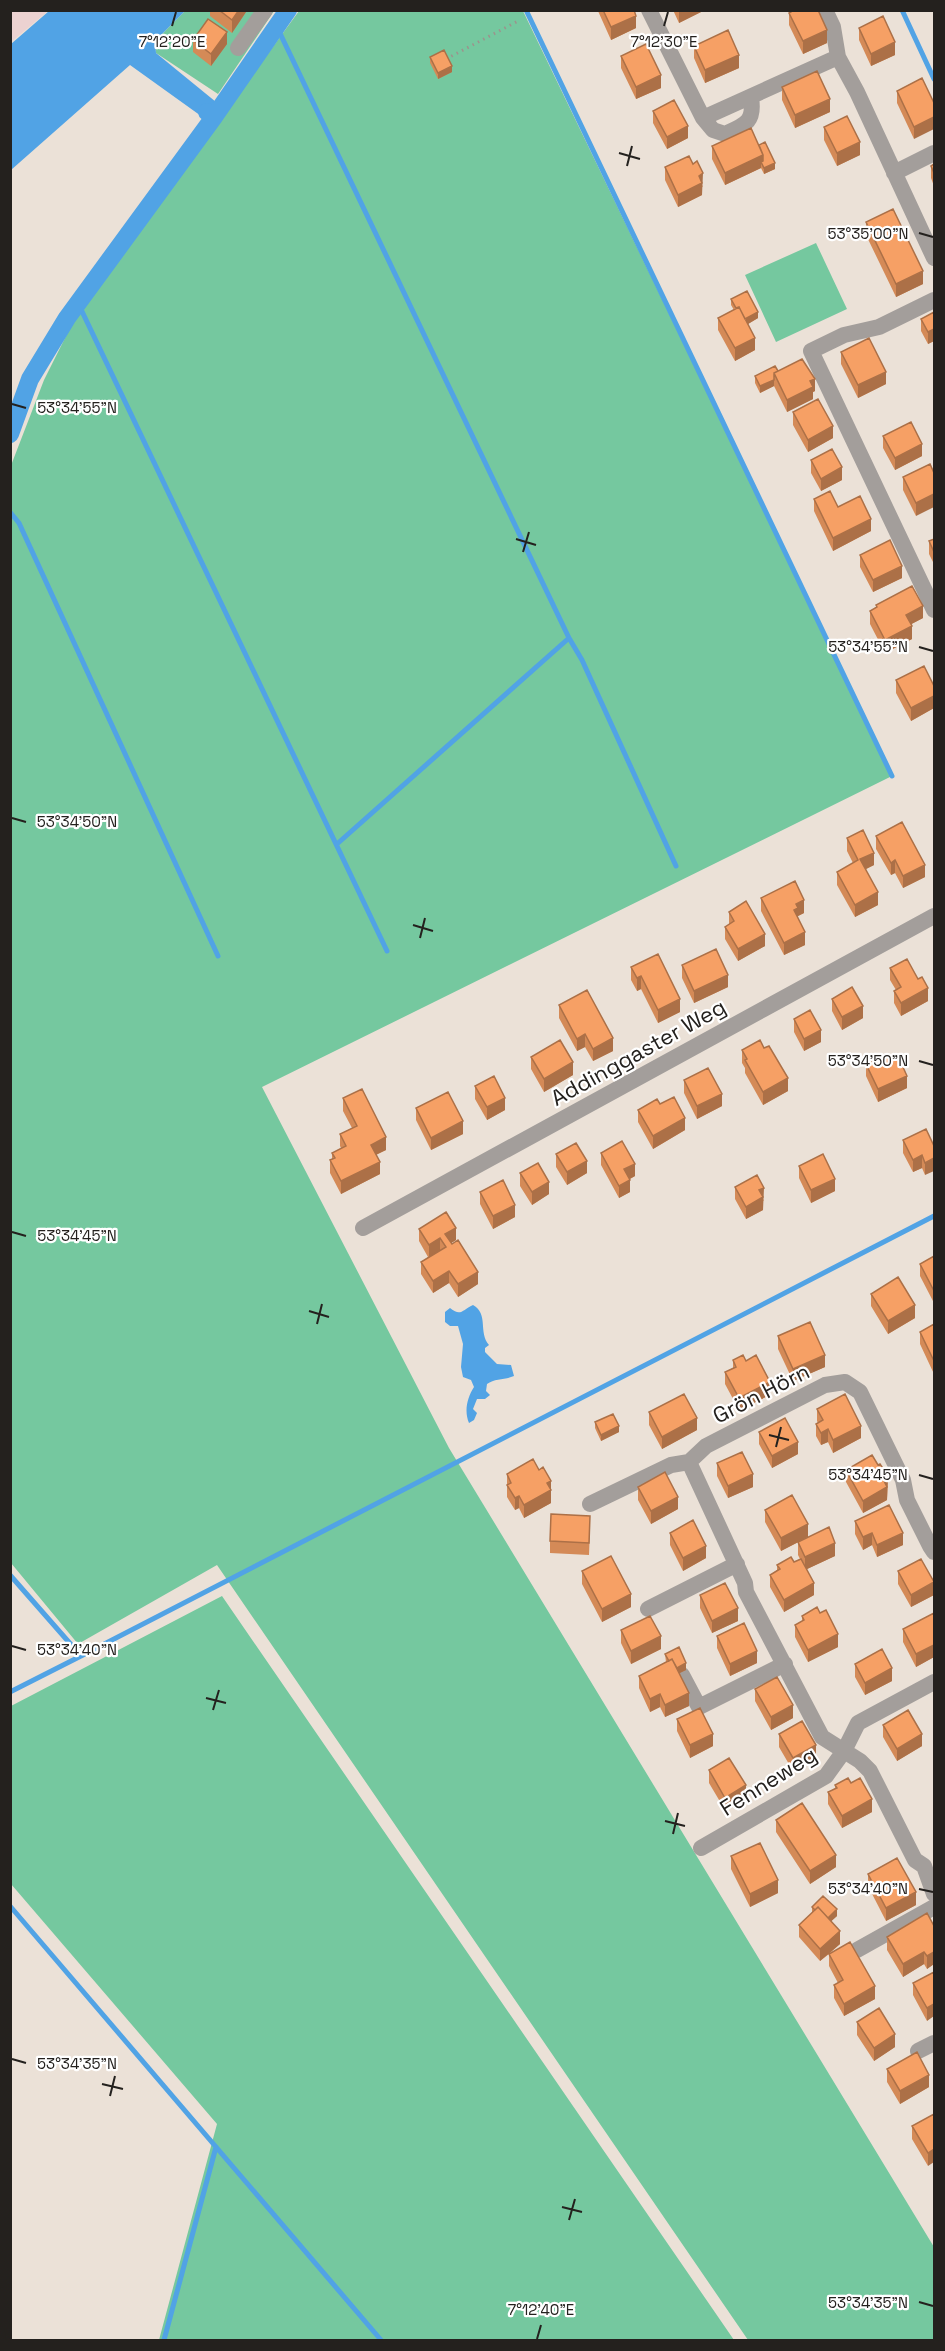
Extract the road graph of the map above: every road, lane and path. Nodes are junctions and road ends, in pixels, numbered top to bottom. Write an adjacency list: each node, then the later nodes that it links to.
1 (265, 10): 5 (street)
2 (649, 10): 9 (street)
3 (825, 10): 6 (street)
4 (520, 20): 7 (path)
5 (238, 48)
6 (838, 57): 8 (street); 11 (street)
7 (446, 59)
8 (751, 98): 9 (street); 9 (street)
9 (703, 118)
10 (934, 153): 11 (street)
11 (894, 173): 12 (street)
12 (934, 258)
13 (934, 300): 14 (street)
14 (934, 610)
15 (934, 916): 16 (street, Addinggaster Weg)
16 (363, 1228)
17 (689, 1462): 18 (street, Grön Hörn); 19 (street, Grön Hörn); 20 (street)
18 (590, 1504)
19 (934, 1552)
20 (737, 1564): 21 (street); 22 (street)
21 (648, 1609)
22 (785, 1664): 23 (street); 25 (street)
23 (682, 1675)
24 (934, 1682): 25 (street, Fenneweg)
25 (844, 1751): 26 (street, Fenneweg); 27 (street)
26 (701, 1848)
27 (929, 1863): 28 (street)
28 (934, 1894)
29 (934, 1907): 30 (street)
30 (857, 1950)
31 (934, 2043): 32 (street)
32 (918, 2051)

